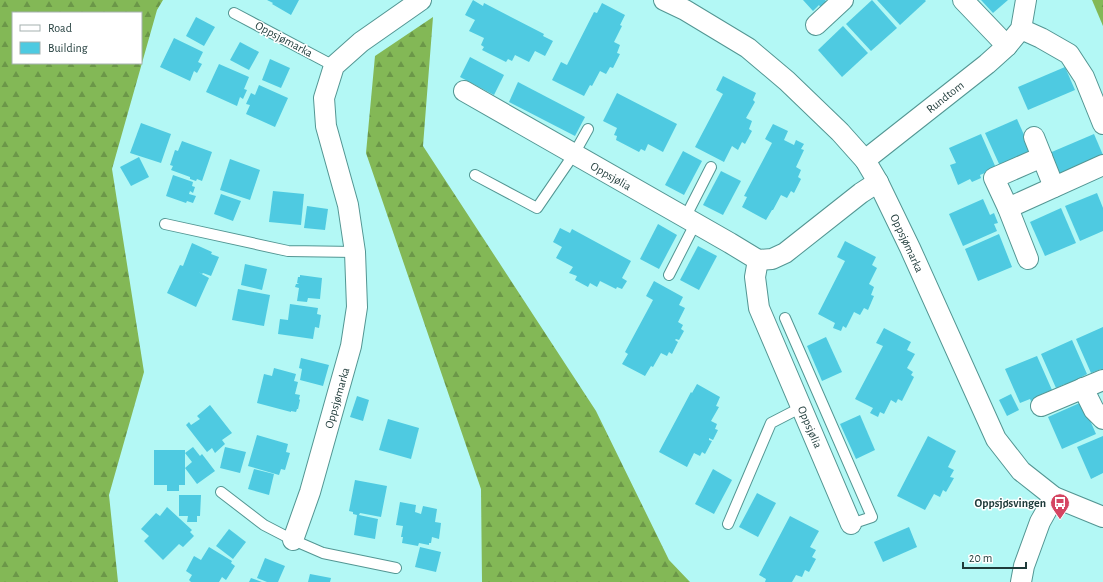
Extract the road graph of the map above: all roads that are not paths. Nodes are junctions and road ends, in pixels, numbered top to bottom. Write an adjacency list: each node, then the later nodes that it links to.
1 (421, 0): 10 (street)
2 (664, 0): 17 (street, Oppsjømarka)
3 (842, 0): 7 (street)
4 (963, 0): 9 (street)
5 (1026, 0): 8 (street, Rundtom)
6 (234, 13): 10 (lane, Oppsjømarka)
7 (816, 26)
8 (1021, 29): 9 (street, Rundtom); 12 (street)
9 (1007, 46): 17 (street, Rundtom)
10 (334, 66): 26 (street, Oppsjømarka)
11 (464, 91): 15 (street, Oppsjølia)
12 (1103, 124)
13 (588, 129): 15 (lane)
14 (1034, 136): 16 (street)
15 (574, 154): 20 (lane); 24 (street, Oppsjølia)
16 (1042, 157): 22 (street); 23 (street)
17 (865, 160): 21 (street, Oppsjømarka)
18 (1103, 166): 22 (street)
19 (711, 167): 24 (lane)
20 (475, 174)
21 (878, 182): 28 (street); 37 (street, Oppsjømarka)
22 (1054, 187): 23 (street)
23 (1008, 208): 27 (street)
24 (690, 221): 28 (street, Oppsjølia); 29 (lane)
25 (165, 224): 26 (lane)
26 (355, 252): 41 (street, Oppsjømarka)
27 (1028, 259)
28 (758, 260): 33 (street, Oppsjølia)
29 (669, 275)
30 (785, 318): 33 (lane)
31 (1103, 380): 32 (street)
32 (1083, 388): 34 (street); 35 (street)
33 (807, 398): 39 (lane); 40 (street, Oppsjølia)
34 (1041, 406)
35 (1103, 419)
36 (221, 492): 41 (lane)
37 (1054, 497): 38 (street, Oppsjømarka); 43 (street)
38 (1103, 516)
39 (728, 524)
40 (851, 524)
41 (293, 540): 42 (lane)
42 (396, 568)
43 (1021, 582)

